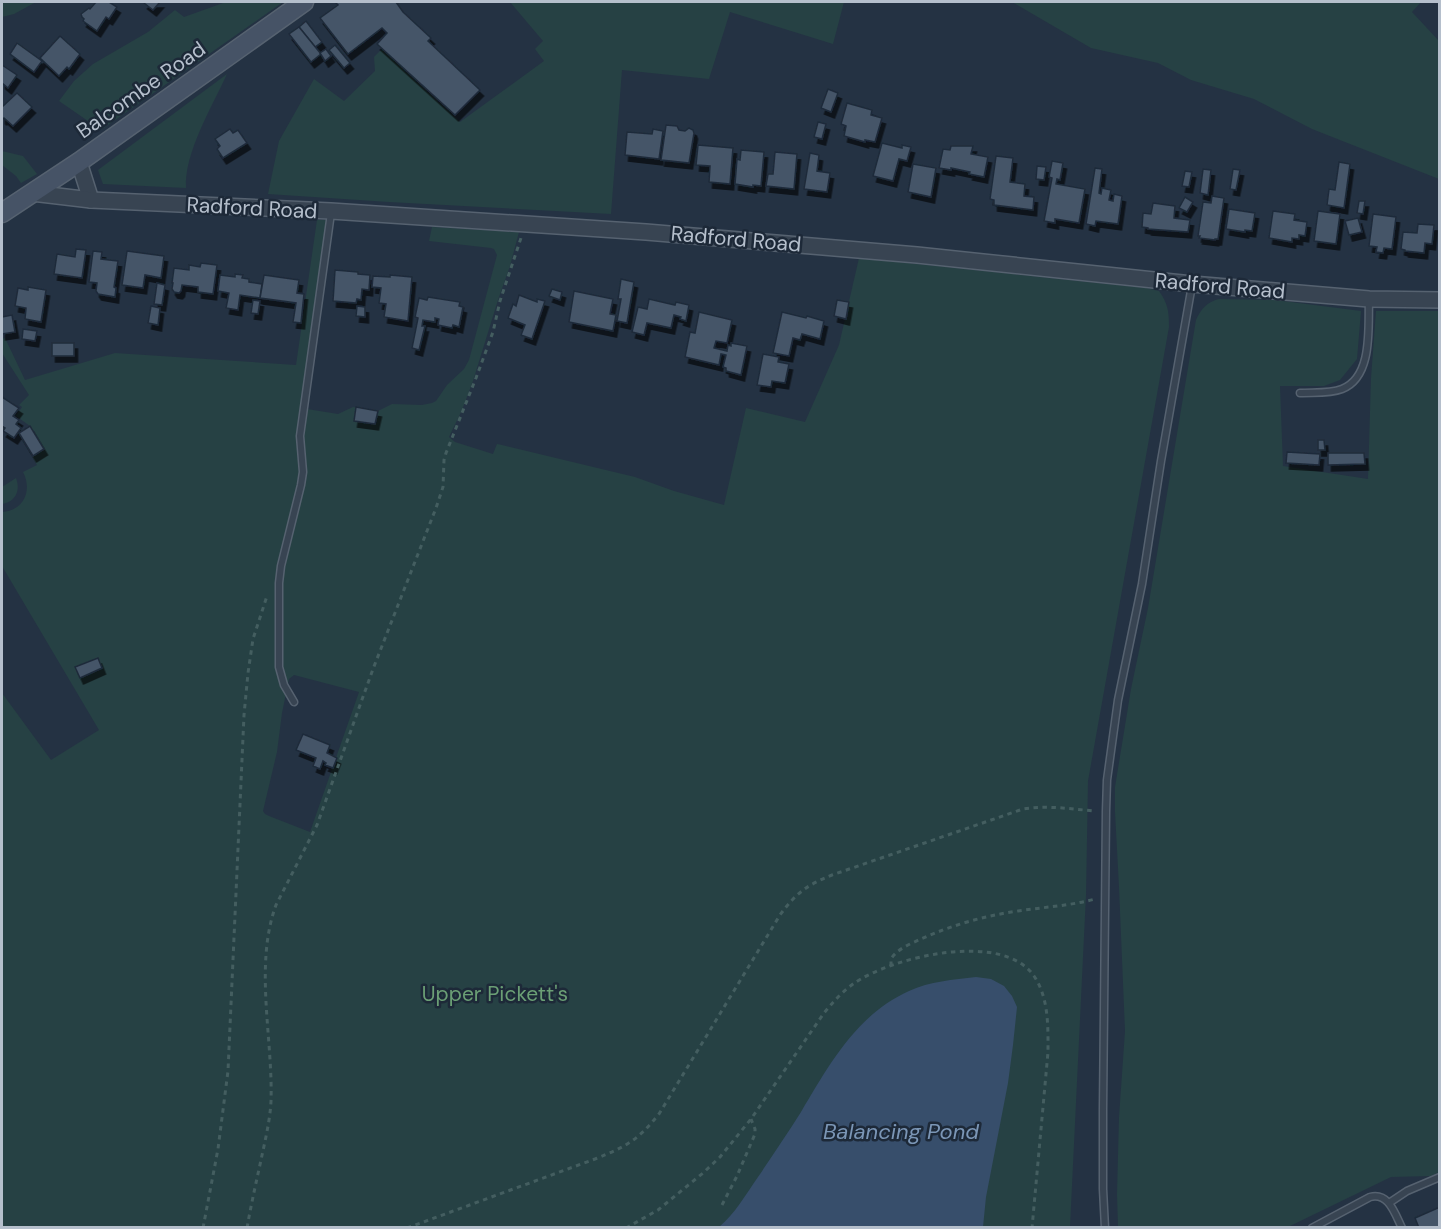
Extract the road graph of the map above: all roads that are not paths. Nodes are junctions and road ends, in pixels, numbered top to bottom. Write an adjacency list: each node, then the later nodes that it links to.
1 (304, 2): 2 (main road, Balcombe Road)
2 (79, 162): 3 (main road, Balcombe Road); 4 (street)
3 (32, 193): 4 (street, Radford Road); 6 (main road, Balcombe Road)
4 (91, 200): 5 (street, Radford Road)
5 (332, 212): 7 (street, Radford Road); 11 (lane)
6 (2, 213)
7 (1192, 284): 8 (street, Radford Road); 14 (lane)
8 (1369, 299): 9 (street, Radford Road); 10 (lane)
9 (1440, 300)
10 (1300, 393)
11 (294, 702)
12 (1440, 1177): 13 (lane)
13 (1389, 1203): 15 (lane); 16 (lane)
14 (1105, 1227)
15 (1312, 1227)
16 (1402, 1227)

